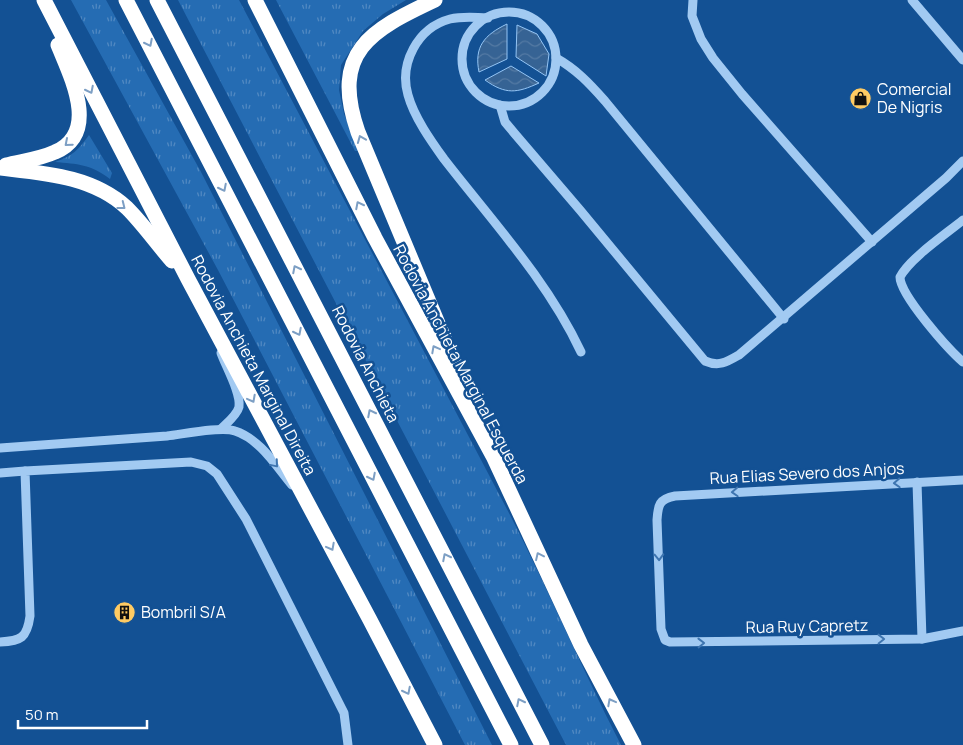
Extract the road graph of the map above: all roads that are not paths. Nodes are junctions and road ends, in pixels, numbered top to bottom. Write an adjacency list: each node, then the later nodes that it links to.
1 (40, 0): 14 (highway, one-way to 14)
2 (44, 0): 17 (highway, Rodovia Anchieta Marginal Direita, one-way to 17)
3 (126, 0): 36 (highway, one-way to 36)
4 (157, 0): 37 (highway, Rodovia Anchieta, one-way to 4)
5 (255, 0): 24 (highway, Rodovia Anchieta Marginal Esquerda, one-way to 5)
6 (436, 0): 24 (highway, one-way to 6)
7 (693, 0): 16 (street)
8 (912, 0): 11 (street)
9 (488, 18): 10 (street); 12 (street); 20 (street)
10 (556, 58): 12 (street); 19 (street)
11 (963, 60)
12 (500, 105): 19 (street)
13 (963, 161): 16 (street)
14 (0, 167): 17 (highway, one-way to 17)
15 (963, 220): 21 (street)
16 (872, 242): 19 (street)
17 (188, 279): 18 (highway, Rodovia Anchieta Marginal Direita)
18 (208, 316): 22 (street); 29 (highway, Rodovia Anchieta Marginal Direita, one-way to 29)
19 (784, 318)
20 (581, 352)
21 (963, 362)
22 (222, 429): 23 (street); 29 (street, one-way to 29)
23 (0, 448)
24 (494, 458): 38 (highway, Rodovia Anchieta Marginal Esquerda, one-way to 24)
25 (25, 471): 26 (street); 33 (street); 34 (street)
26 (0, 473)
27 (963, 480): 28 (street, Rua Elias Severo dos Anjos)
28 (917, 482): 30 (street, Rua Elias Severo dos Anjos, one-way to 30); 32 (street)
29 (308, 504): 35 (highway, Rodovia Anchieta Marginal Direita, one-way to 35)
30 (661, 628): 32 (street, Rua Ruy Capretz, one-way to 32)
31 (963, 631): 32 (street, Rua Ruy Capretz)
32 (922, 639)
33 (0, 642)
34 (348, 745)
35 (435, 745)
36 (511, 745)
37 (542, 745)
38 (634, 745)

